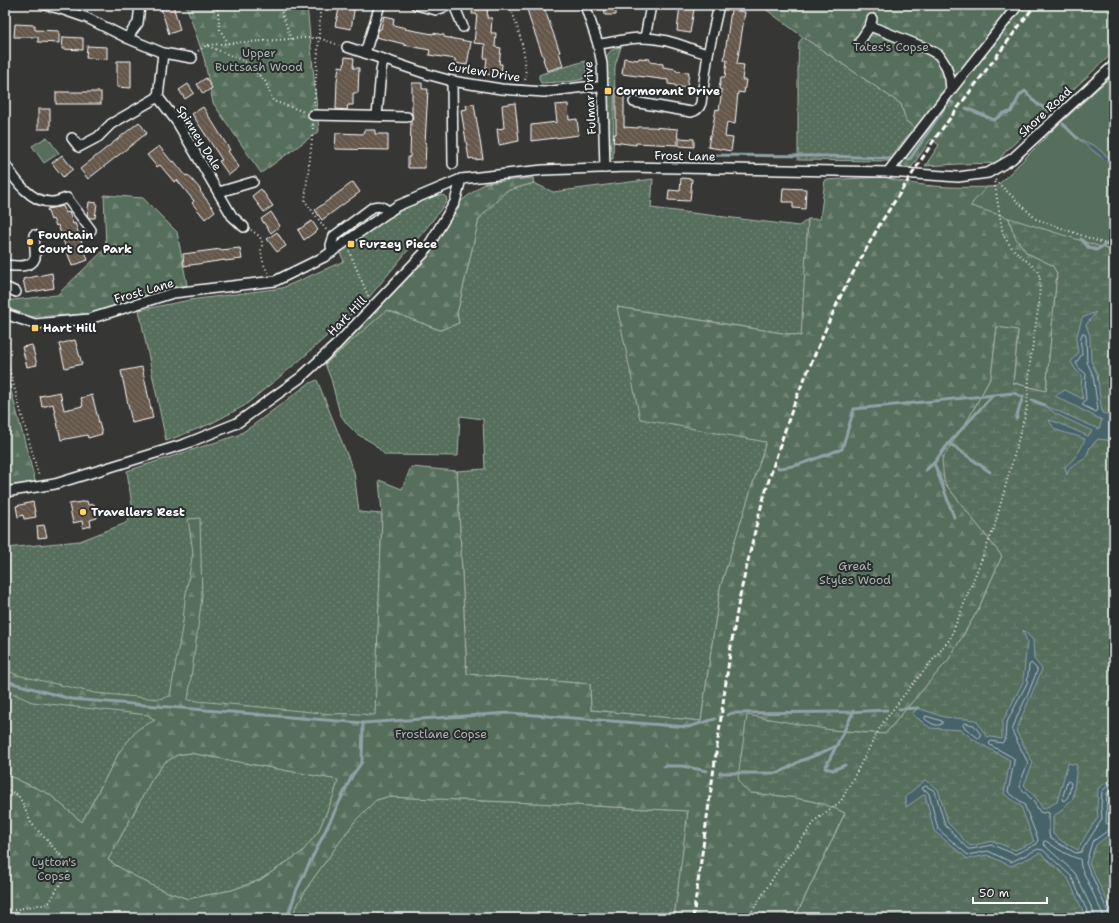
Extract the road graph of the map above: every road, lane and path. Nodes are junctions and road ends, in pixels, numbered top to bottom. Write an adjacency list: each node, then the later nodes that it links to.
1 (45, 5): 15 (street)
2 (140, 5): 17 (street)
3 (217, 5): 22 (path)
4 (278, 5): 20 (path)
5 (320, 5): 18 (path)
6 (380, 5): 26 (street)
7 (416, 5): 8 (street)
8 (450, 5)
9 (454, 5): 16 (street)
10 (510, 5): 34 (path)
11 (585, 5): 23 (street, Fulmar Drive)
12 (651, 5): 19 (street)
13 (719, 5): 27 (street)
14 (1018, 5): 33 (street)
15 (62, 7): 17 (street)
16 (463, 27)
17 (127, 38): 25 (street)
18 (319, 38): 20 (path); 24 (path); 37 (path)
19 (645, 38): 23 (street); 27 (street)
20 (291, 39): 22 (path)
21 (860, 42): 33 (street)
22 (229, 44): 37 (path)
23 (598, 44): 32 (street, Fulmar Drive)
24 (347, 47): 26 (street, Curlew Drive)
25 (163, 53): 28 (street); 35 (street)
26 (365, 53): 29 (street, Curlew Drive)
27 (708, 54): 36 (street)
28 (192, 58)
29 (383, 60): 31 (street, Curlew Drive); 38 (street)
30 (1114, 65): 45 (street, Shore Road)
31 (452, 81): 34 (street, Curlew Drive); 42 (street)
32 (603, 87): 34 (street, Curlew Drive); 43 (street, Fulmar Drive)
33 (951, 90): 44 (street)
34 (523, 91)
35 (158, 97): 40 (street); 48 (street, Spinney Dale)
36 (634, 102)
37 (313, 115): 38 (street); 53 (path)
38 (377, 116): 39 (street)
39 (407, 117)
40 (72, 138)
41 (5, 164): 51 (street)
42 (452, 164)
43 (605, 168): 44 (street, Frost Lane); 46 (street, Frost Lane)
44 (888, 172): 45 (street, Frost Lane)
45 (988, 173): 55 (path); 68 (path)
46 (461, 179): 49 (street, Frost Lane); 61 (street, Hart Hill)
47 (253, 182): 48 (street)
48 (219, 192): 50 (street, Spinney Dale)
49 (389, 212): 53 (street); 54 (street, Frost Lane)
50 (244, 227): 58 (path)
51 (91, 230)
52 (34, 235): 57 (street)
53 (333, 239): 56 (street)
54 (345, 243): 56 (street, Frost Lane); 61 (path)
55 (1114, 247)
56 (332, 252): 58 (street, Frost Lane)
57 (5, 265)
58 (275, 281): 62 (street, Frost Lane)
59 (5, 287): 60 (street)
60 (16, 292)
61 (373, 306): 64 (street, Hart Hill)
62 (5, 314)
63 (5, 354): 64 (path)
64 (42, 486): 65 (street, Hart Hill)
65 (5, 492)
66 (5, 789): 67 (path)
67 (5, 912)
68 (748, 918)

